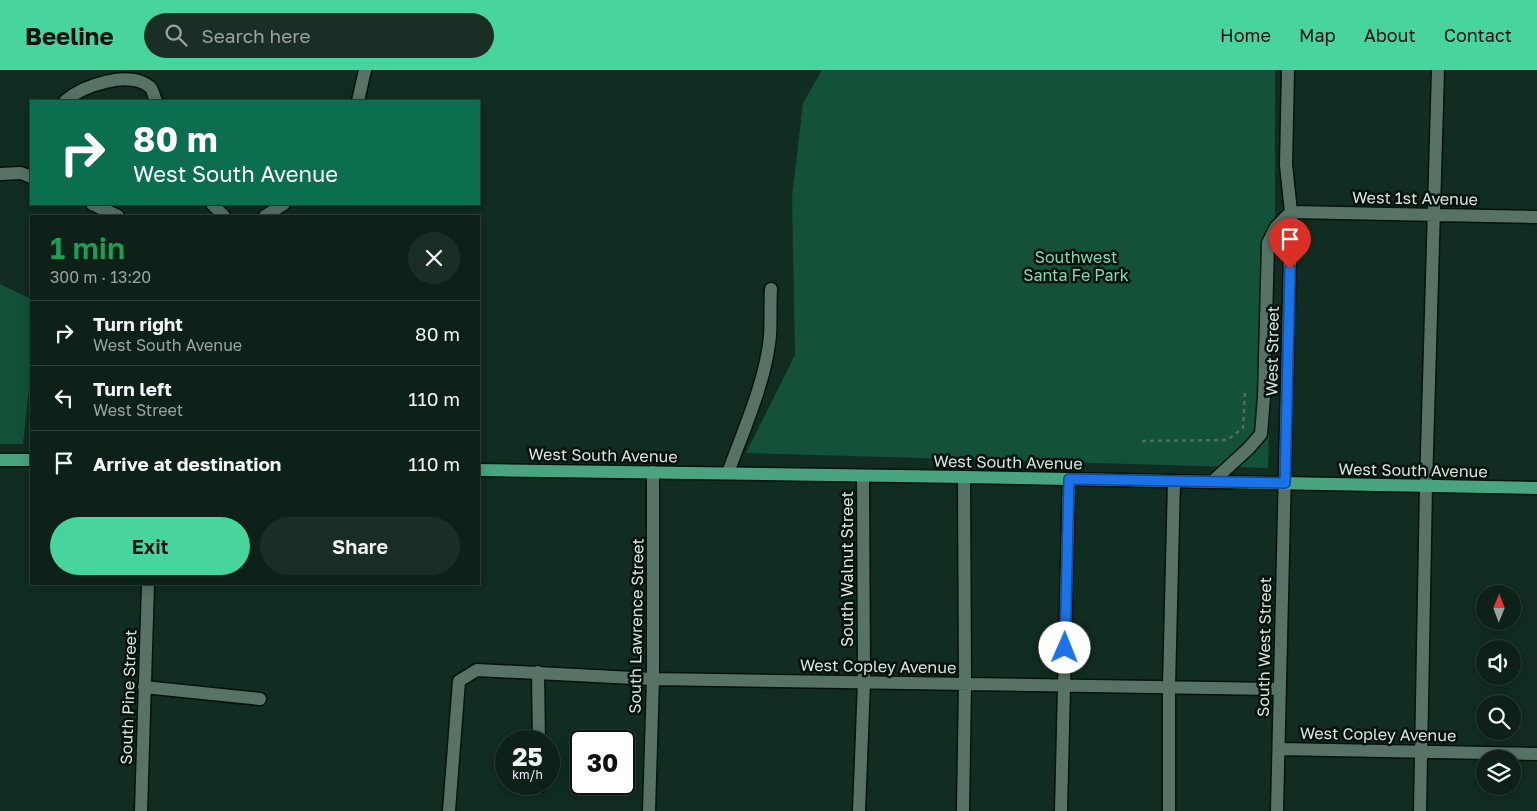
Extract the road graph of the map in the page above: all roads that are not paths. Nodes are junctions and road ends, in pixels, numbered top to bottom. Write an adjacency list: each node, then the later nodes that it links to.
1 (365, 70): 6 (street)
2 (1288, 70): 12 (street, West Street)
3 (1438, 70): 16 (street)
4 (67, 100): 5 (street)
5 (156, 100)
6 (358, 100)
7 (0, 174): 8 (street)
8 (30, 176)
9 (94, 205): 13 (street)
10 (213, 205): 14 (street)
11 (282, 205): 15 (street)
12 (1292, 212): 16 (street, West 1st Avenue); 28 (street); 29 (street, West Street)
13 (116, 215)
14 (223, 215)
15 (267, 215)
16 (1433, 215): 17 (street, West 1st Avenue); 30 (street)
17 (1537, 218)
18 (770, 290): 23 (street)
19 (0, 460): 20 (main road)
20 (30, 460)
21 (480, 470): 22 (main road, West South Avenue)
22 (653, 472): 23 (main road, West South Avenue); 34 (street, South Lawrence Street)
23 (728, 473): 24 (main road, West South Avenue)
24 (863, 476): 25 (main road, West South Avenue); 35 (street, South Walnut Street)
25 (964, 477): 26 (main road, West South Avenue); 36 (street)
26 (1069, 479): 27 (main road, West South Avenue); 37 (street)
27 (1174, 481): 28 (main road, West South Avenue); 38 (street)
28 (1212, 482): 29 (main road, West South Avenue)
29 (1285, 483): 30 (main road, West South Avenue); 40 (street, South West Street)
30 (1426, 486): 31 (main road, West South Avenue); 44 (street)
31 (1537, 488)
32 (148, 585): 39 (street, South Pine Street)
33 (538, 672): 34 (street, West Copley Avenue); 42 (street); 47 (street, West Copley Avenue)
34 (653, 678): 35 (street, West Copley Avenue); 48 (street, South Lawrence Street)
35 (864, 682): 36 (street, West Copley Avenue); 49 (street, South Walnut Street)
36 (965, 684): 37 (street, West Copley Avenue); 50 (street)
37 (1064, 685): 38 (street, West Copley Avenue); 51 (street)
38 (1169, 686): 40 (street, West Copley Avenue); 52 (street)
39 (144, 687): 41 (street); 46 (street, South Pine Street)
40 (1279, 689): 43 (street, South West Street)
41 (260, 699)
42 (539, 730)
43 (1278, 749): 44 (street, West Copley Avenue); 53 (street, South West Street)
44 (1420, 751): 45 (street, West Copley Avenue); 54 (street)
45 (1537, 754)
46 (140, 811)
47 (449, 811)
48 (649, 811)
49 (859, 811)
50 (963, 811)
51 (1061, 811)
52 (1169, 811)
53 (1277, 811)
54 (1420, 811)

